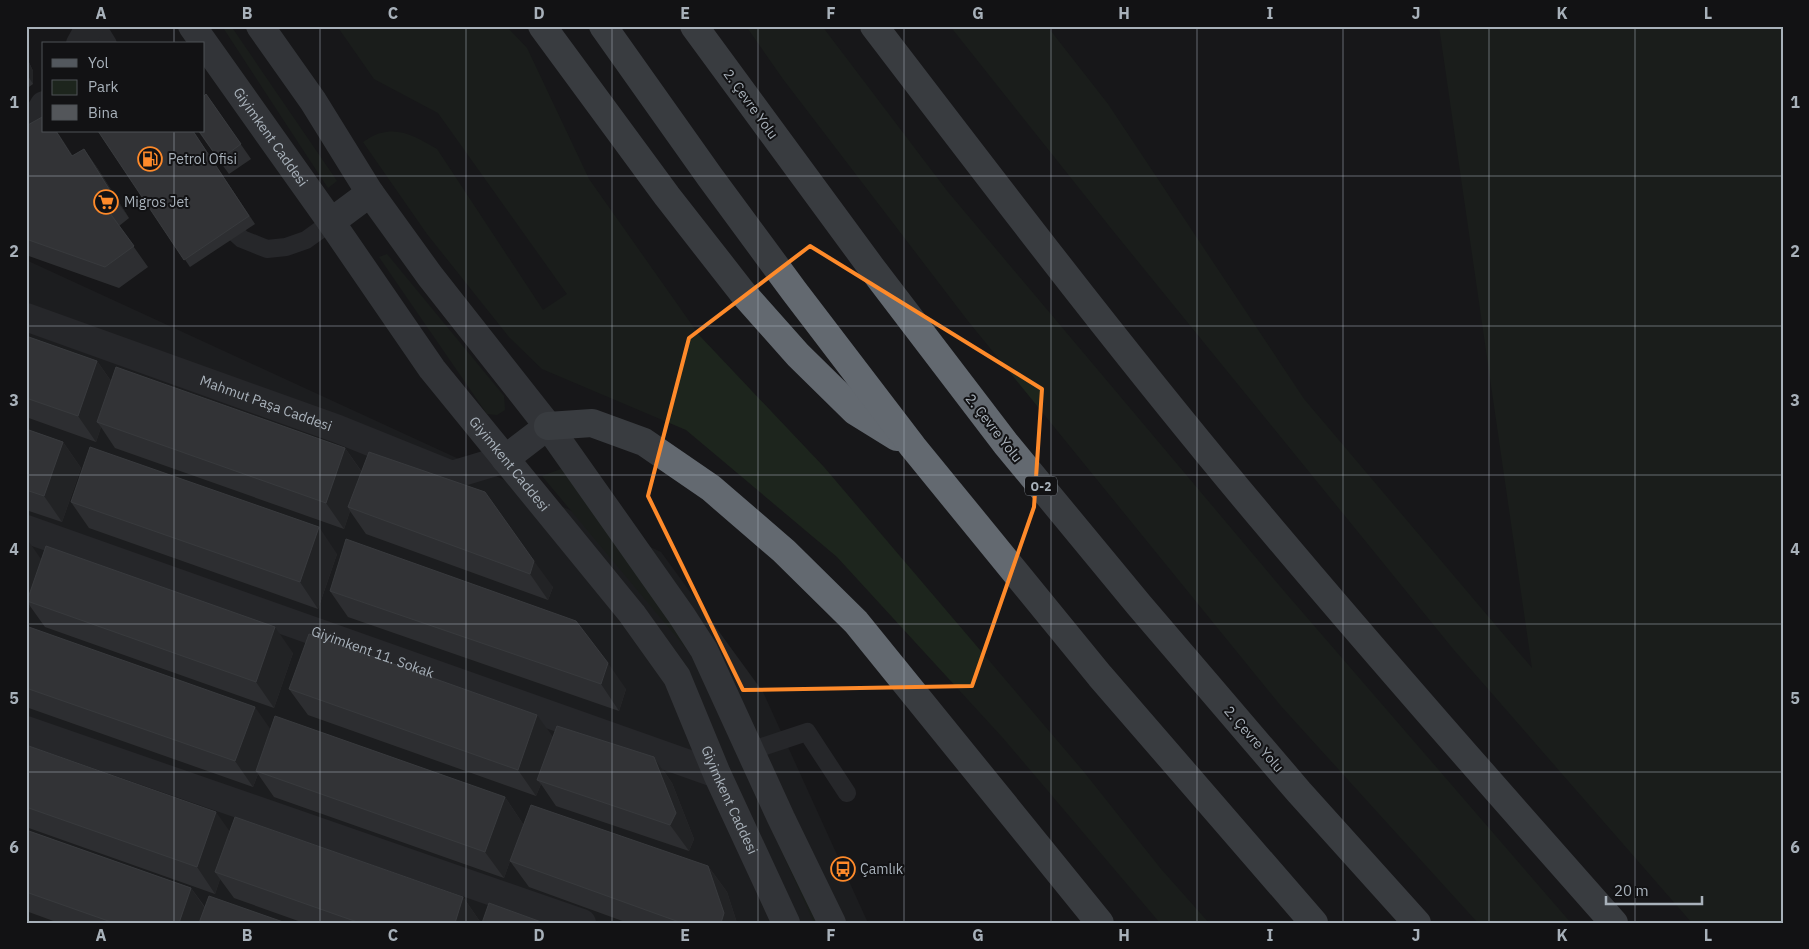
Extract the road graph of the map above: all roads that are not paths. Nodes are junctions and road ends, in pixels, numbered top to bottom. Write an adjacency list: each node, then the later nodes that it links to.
1 (90, 26): 9 (street)
2 (97, 26): 10 (lane)
3 (192, 26): 11 (main road, Giyimkent Caddesi)
4 (260, 26): 15 (main road)
5 (542, 26): 20 (highway)
6 (603, 26): 20 (highway)
7 (694, 26): 32 (highway, 2. Çevre Yolu / O-2)
8 (874, 26): 33 (highway)
9 (81, 42)
10 (107, 42)
11 (203, 42)
12 (205, 44): 17 (main road, Giyimkent Caddesi)
13 (42, 108): 14 (street)
14 (26, 135)
15 (370, 193): 17 (main road); 19 (main road)
16 (210, 203): 17 (lane)
17 (331, 222): 21 (main road, Giyimkent Caddesi)
18 (26, 317): 21 (street, Mahmut Paşa Caddesi)
19 (548, 426): 21 (main road); 24 (main road); 30 (highway)
20 (913, 447): 31 (highway)
21 (505, 459): 25 (main road, Giyimkent Caddesi)
22 (26, 529): 25 (street, Giyimkent 11. Sokak)
23 (26, 730): 27 (street)
24 (750, 751): 26 (lane); 29 (main road)
25 (717, 774): 28 (main road, Giyimkent Caddesi)
26 (847, 793)
27 (582, 923)
28 (786, 923)
29 (832, 923)
30 (1100, 923)
31 (1314, 923)
32 (1417, 923)
33 (1614, 923)

